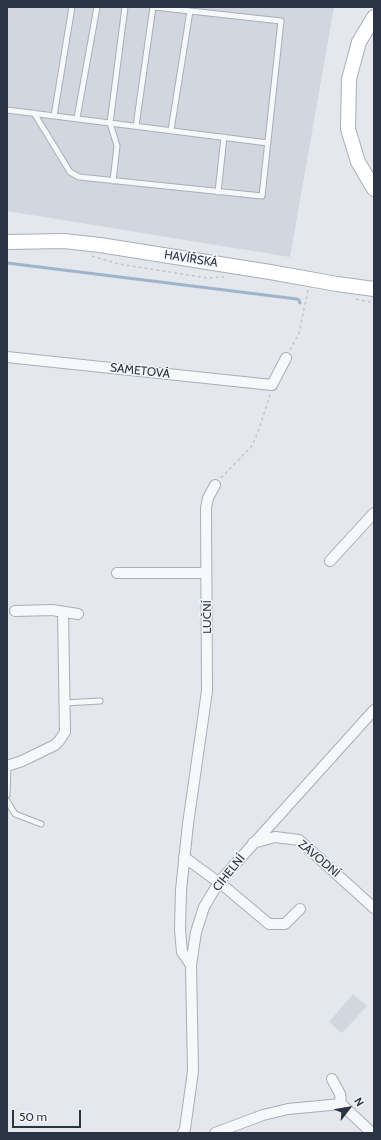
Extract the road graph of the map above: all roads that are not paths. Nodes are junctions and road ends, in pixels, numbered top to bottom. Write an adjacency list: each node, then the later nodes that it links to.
1 (72, 7): 9 (lane)
2 (97, 7): 10 (lane)
3 (125, 7): 11 (lane)
4 (153, 7): 5 (lane); 12 (lane)
5 (190, 11): 13 (lane); 15 (lane)
6 (374, 17): 17 (street)
7 (7, 110): 8 (lane)
8 (34, 113): 9 (lane); 16 (lane)
9 (54, 116): 10 (lane)
10 (77, 118): 11 (lane)
11 (110, 123): 12 (lane); 16 (lane)
12 (136, 126): 13 (lane)
13 (171, 130): 14 (lane)
14 (224, 137): 15 (lane); 18 (lane)
15 (268, 143): 18 (lane)
16 (113, 181): 18 (lane)
17 (374, 189)
18 (218, 192)
19 (7, 242): 20 (street, HAVÍŘSKÁ)
20 (374, 289)
21 (7, 357): 22 (street, SAMETOVÁ)
22 (286, 358)
23 (215, 485): 27 (street, LUČNÍ)
24 (374, 514): 25 (street)
25 (330, 561)
26 (117, 573): 27 (street)
27 (206, 573): 39 (street, LUČNÍ)
28 (15, 611): 29 (street)
29 (63, 612): 30 (street); 32 (street)
30 (78, 614)
31 (100, 701): 32 (lane)
32 (64, 702): 34 (street)
33 (374, 710): 38 (street, CIHELNÍ)
34 (7, 766): 35 (lane)
35 (7, 795)
36 (7, 801): 37 (lane)
37 (41, 824)
38 (253, 843): 40 (street, CIHELNÍ); 42 (street, ZÁVODNÍ)
39 (184, 857): 40 (street); 43 (street, LUČNÍ)
40 (219, 882): 41 (street); 43 (street, CIHELNÍ)
41 (300, 908)
42 (374, 908)
43 (191, 965): 46 (street, CIHELNÍ)
44 (332, 1079): 45 (street)
45 (341, 1099): 47 (street); 48 (street)
46 (187, 1132)
47 (215, 1133)
48 (372, 1133)

